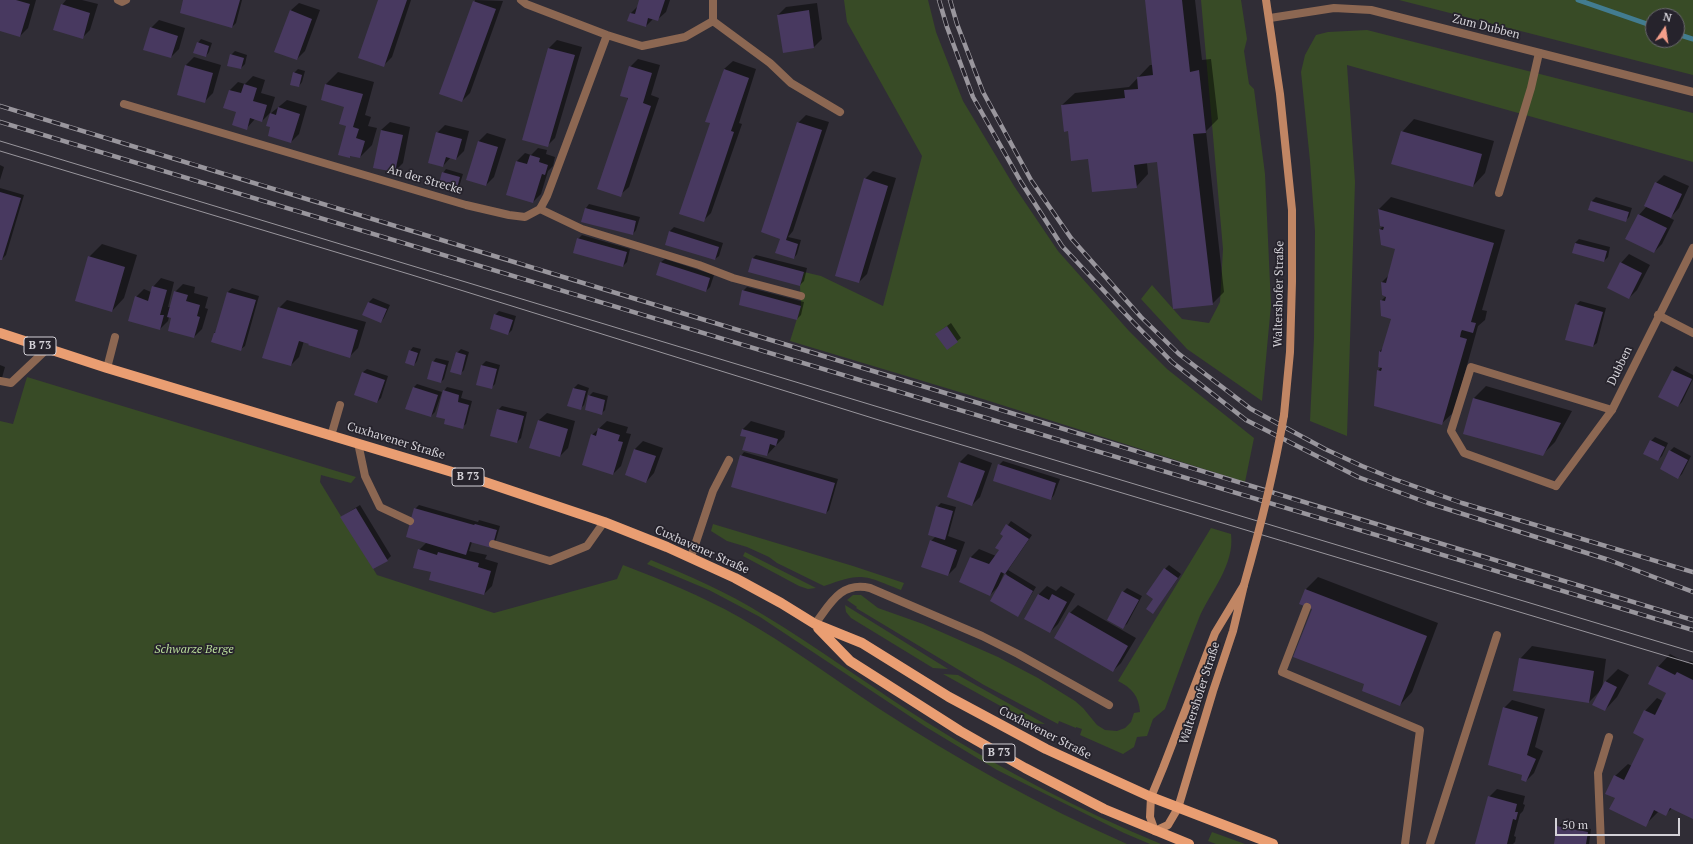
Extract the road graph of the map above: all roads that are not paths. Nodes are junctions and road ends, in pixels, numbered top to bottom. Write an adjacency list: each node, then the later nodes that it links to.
1 (521, 0): 6 (street)
2 (712, 0): 5 (street)
3 (1266, 0): 4 (main road, Waltershofer Straße)
4 (1270, 18): 7 (street, Zum Dubben); 31 (main road, Waltershofer Straße, bridge)
5 (713, 21): 6 (street); 10 (street)
6 (607, 36): 12 (street)
7 (1539, 53): 8 (street, Zum Dubben); 11 (street)
8 (1693, 92)
9 (124, 104): 12 (street, An der Strecke)
10 (840, 112)
11 (1499, 193)
12 (540, 209): 14 (street)
13 (1693, 248): 15 (street, Dubben)
14 (801, 296)
15 (1658, 315): 17 (street); 23 (street, Dubben)
16 (0, 333): 19 (main road, Cuxhavener Straße / B 73)
17 (1693, 333)
18 (115, 337): 20 (street)
19 (47, 349): 20 (main road, Cuxhavener Straße / B 73); 21 (street)
20 (107, 368): 24 (main road, Cuxhavener Straße / B 73)
21 (0, 380)
22 (340, 404): 24 (street)
23 (1612, 410): 23 (street, Dubben)
24 (331, 436): 25 (main road, Cuxhavener Straße / B 73)
25 (358, 443): 27 (street); 28 (main road, Cuxhavener Straße / B 73)
26 (729, 460): 30 (street)
27 (410, 521)
28 (604, 522): 29 (street); 30 (main road, Cuxhavener Straße / B 73)
29 (493, 544)
30 (691, 558): 33 (main road, Cuxhavener Straße / B 73)
31 (1244, 585): 37 (main road, Waltershofer Straße); 38 (main road, Waltershofer Straße)
32 (1307, 607): 42 (street)
33 (815, 624): 35 (street); 37 (main road, Cuxhavener Straße / B 73); 39 (main road, Cuxhavener Straße / B 73)
34 (1497, 635): 43 (street)
35 (1109, 705)
36 (1609, 737): 44 (street)
37 (1151, 796): 38 (main road, Cuxhavener Straße / B 73); 39 (main road, Waltershofer Straße)
38 (1178, 808): 39 (main road, Waltershofer Straße); 41 (main road, Cuxhavener Straße / B 73)
39 (1155, 831): 40 (main road, Cuxhavener Straße / B 73)
40 (1189, 844)
41 (1273, 844)
42 (1405, 844)
43 (1430, 844)
44 (1601, 844)

